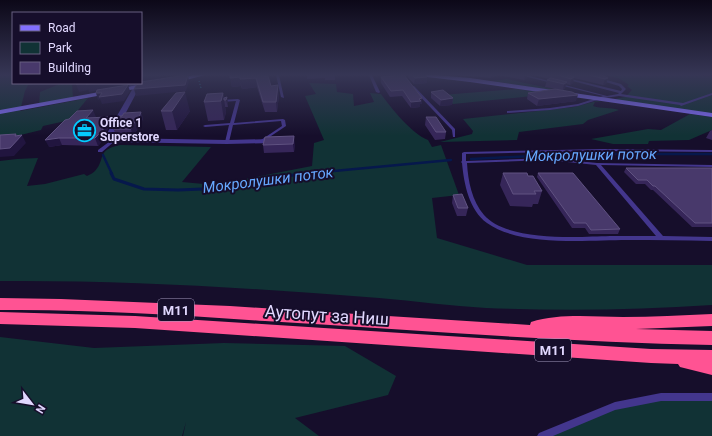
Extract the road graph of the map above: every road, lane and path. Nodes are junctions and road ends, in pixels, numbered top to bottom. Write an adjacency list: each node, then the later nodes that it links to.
1 (91, 95): 15 (street)
2 (131, 95): 21 (street)
3 (420, 95): 20 (lane)
4 (573, 95): 9 (street)
5 (609, 95): 8 (lane)
6 (633, 95): 11 (lane)
7 (708, 95): 11 (lane)
8 (606, 96): 9 (lane)
9 (598, 99): 14 (street); 16 (lane)
10 (215, 101): 13 (lane)
11 (683, 104): 14 (lane)
12 (230, 109): 13 (lane)
13 (236, 109): 18 (lane)
14 (678, 111): 17 (street)
15 (0, 112)
16 (508, 112)
17 (712, 115)
18 (232, 124): 19 (lane); 23 (lane); 24 (lane)
19 (205, 126)
20 (454, 136)
21 (114, 140): 23 (street); 25 (lane)
22 (271, 141): 24 (street)
23 (227, 142): 24 (street)
24 (262, 142)
25 (100, 151)
26 (712, 151): 27 (lane)
27 (463, 162): 28 (lane); 30 (lane)
28 (597, 164): 29 (lane); 30 (lane)
29 (712, 166)
30 (661, 238): 31 (lane)
31 (712, 239)
32 (0, 304): 35 (highway, Аутопут за Ниш / M11)
33 (0, 318): 37 (highway, Аутопут за Ниш / M11)
34 (712, 320): 35 (highway)
35 (515, 331): 36 (highway, Аутопут за Ниш / M11)
36 (712, 338)
37 (652, 356): 38 (highway, M11); 39 (highway)
38 (712, 357)
39 (712, 367)
40 (712, 397): 41 (lane)
41 (542, 436)

